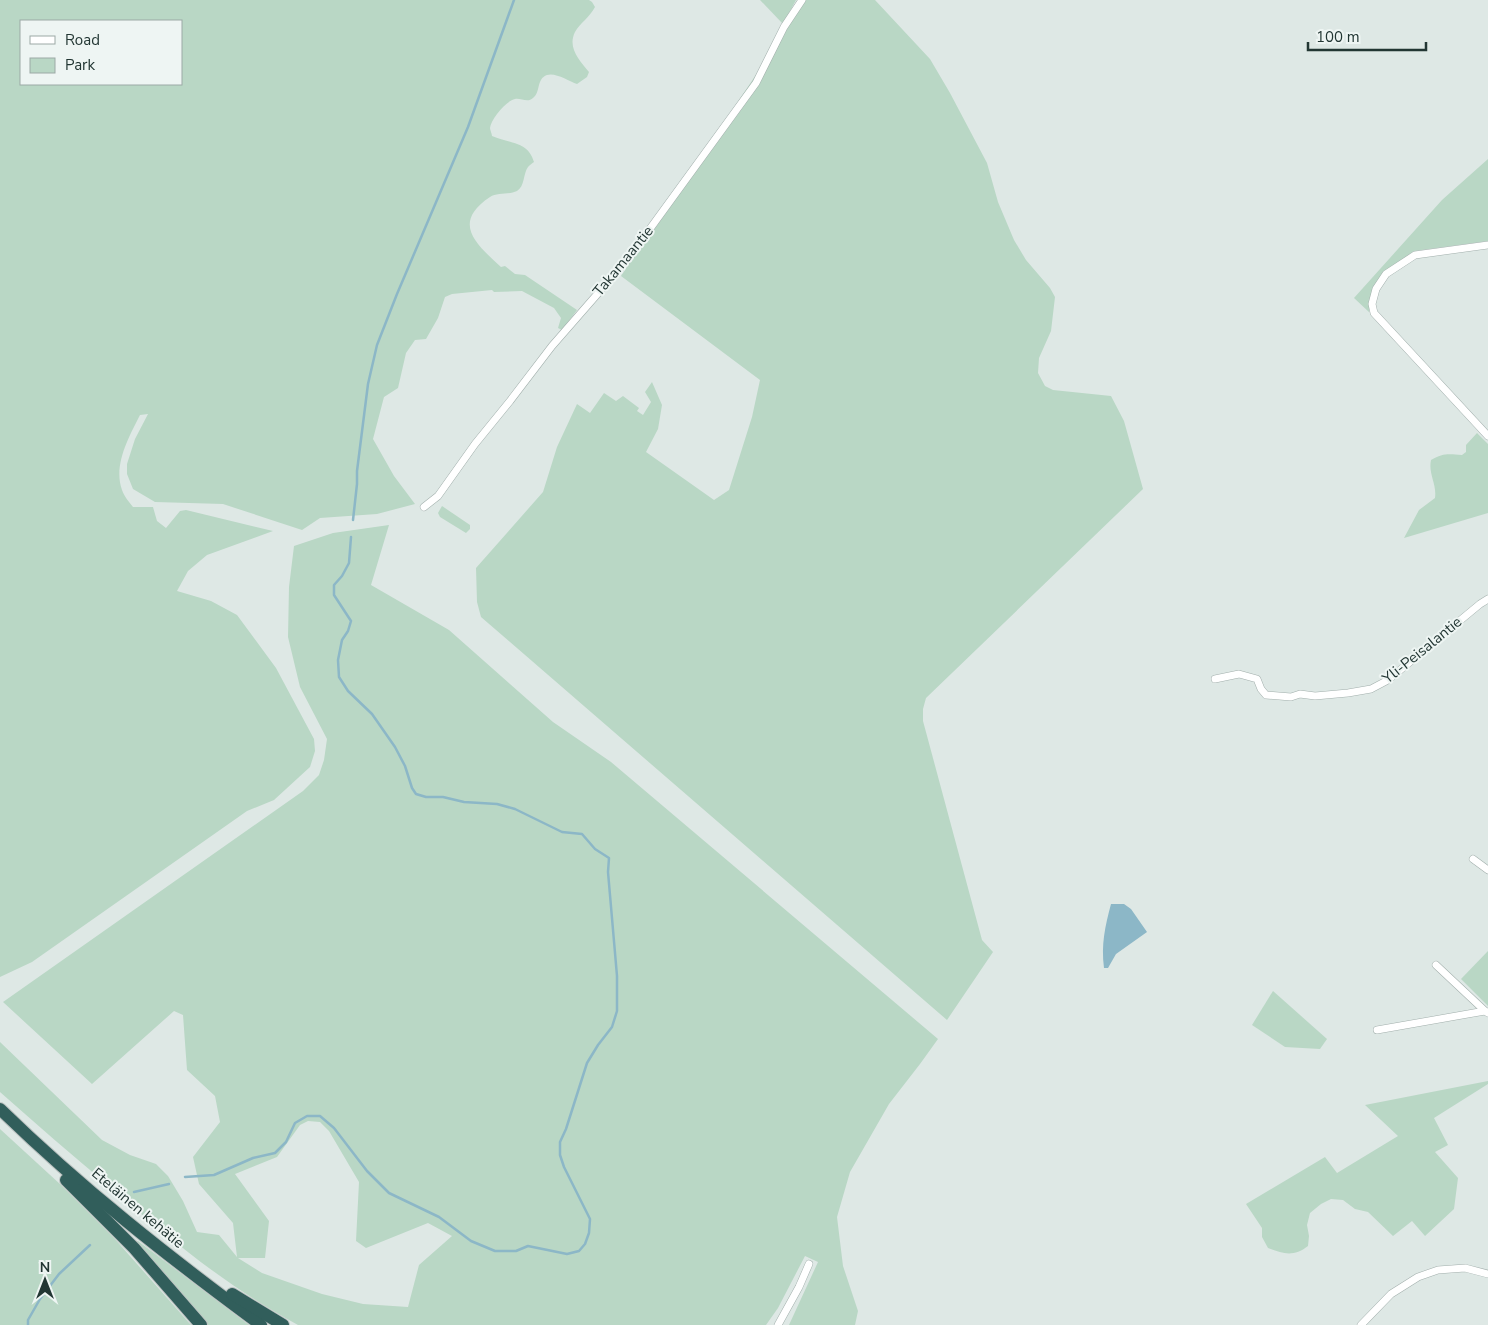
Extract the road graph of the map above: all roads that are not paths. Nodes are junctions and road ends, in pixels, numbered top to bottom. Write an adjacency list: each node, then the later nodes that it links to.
1 (802, 0): 4 (street, Takamaantie)
2 (1488, 245): 3 (street)
3 (1488, 436)
4 (424, 507)
5 (1488, 599): 6 (street, Yli-Peisalantie)
6 (1215, 679)
7 (1473, 858): 8 (street)
8 (1488, 870)
9 (1436, 965): 10 (street)
10 (1487, 1012): 11 (street)
11 (1377, 1030)
12 (1, 1110): 13 (highway, Eteläinen kehätie); 16 (highway)
13 (144, 1236): 17 (highway, Eteläinen kehätie); 18 (highway)
14 (809, 1264): 19 (street)
15 (1488, 1274): 20 (street)
16 (201, 1325)
17 (261, 1325)
18 (284, 1325)
19 (778, 1325)
20 (1361, 1325)

